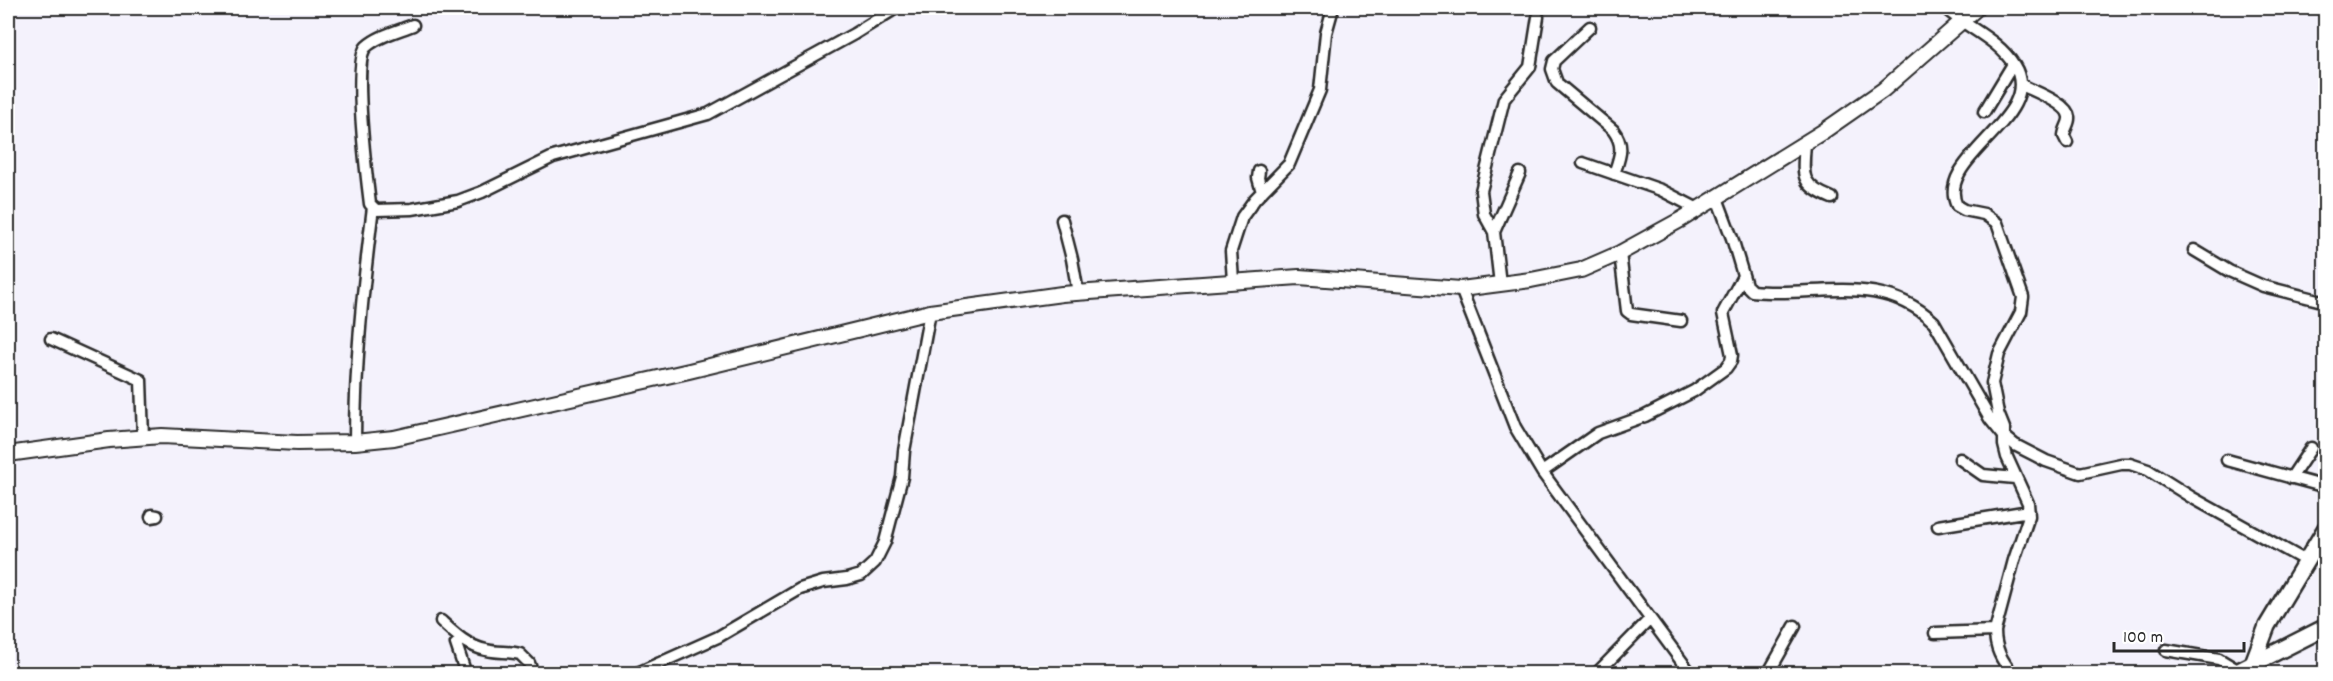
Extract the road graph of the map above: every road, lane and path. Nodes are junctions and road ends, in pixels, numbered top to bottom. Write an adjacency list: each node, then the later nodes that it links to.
1 (896, 8): 21 (street)
2 (1333, 8): 18 (street)
3 (1945, 8): 6 (street)
4 (1977, 8): 6 (street)
5 (1538, 17): 24 (street)
6 (1960, 22): 9 (street); 13 (street)
7 (413, 26): 21 (street)
8 (1590, 27): 17 (street)
9 (2013, 64): 10 (street); 11 (street)
10 (2022, 85): 12 (street); 36 (street)
11 (1984, 112)
12 (2067, 142)
13 (1805, 143): 19 (street); 20 (street)
14 (1583, 163): 17 (street)
15 (1259, 171): 18 (street)
16 (1520, 173): 24 (street)
17 (1614, 174): 22 (street)
18 (1262, 192): 28 (street)
19 (1717, 198): 22 (street); 27 (street)
20 (1832, 198)
21 (372, 207): 38 (street)
22 (1698, 209): 26 (street)
23 (1062, 220): 31 (street)
24 (1494, 232): 29 (street)
25 (2194, 250): 32 (street)
26 (1620, 253): 29 (street); 34 (street)
27 (1743, 276): 36 (street); 43 (street)
28 (1233, 281): 30 (street); 31 (street)
29 (1500, 284): 30 (street)
30 (1461, 289): 43 (street)
31 (1078, 293): 33 (street)
32 (2325, 302)
33 (930, 312): 38 (street); 63 (street)
34 (1681, 321)
35 (51, 339): 37 (street)
36 (2003, 435): 44 (street); 50 (street)
37 (143, 438): 38 (street); 40 (street)
38 (356, 442)
39 (2311, 448): 45 (street)
40 (8, 454)
41 (1960, 459): 44 (street)
42 (2227, 460): 45 (street)
43 (1542, 472): 51 (street)
44 (2015, 478): 47 (street)
45 (2291, 478): 46 (street)
46 (2325, 487)
47 (2029, 512): 48 (street); 55 (street)
48 (1938, 526)
49 (2325, 528): 50 (main road)
50 (2306, 561): 59 (main road)
51 (1649, 620): 64 (street); 65 (street)
52 (441, 621): 57 (street)
53 (1795, 626): 66 (street)
54 (2325, 627): 59 (main road)
55 (1995, 631): 56 (street); 67 (street)
56 (1935, 633)
57 (463, 640): 61 (street); 62 (street)
58 (2166, 650): 60 (street)
59 (2253, 663): 60 (main road)
60 (2236, 672)
61 (466, 674)
62 (533, 674)
63 (635, 674)
64 (1596, 674)
65 (1690, 674)
66 (1768, 674)
67 (2013, 674)

